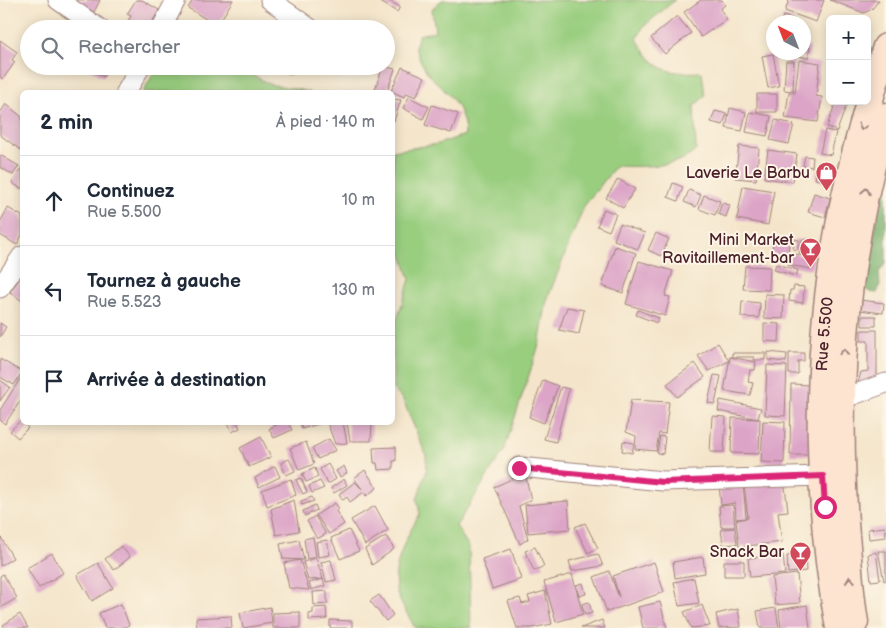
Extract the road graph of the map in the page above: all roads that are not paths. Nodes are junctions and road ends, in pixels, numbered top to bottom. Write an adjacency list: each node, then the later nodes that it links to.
1 (58, 0): 4 (street)
2 (176, 0): 5 (street)
3 (270, 0): 6 (street)
4 (87, 20)
5 (166, 20)
6 (298, 20)
7 (886, 47): 14 (main road, Rue 5.500, one-way to 14)
8 (136, 75): 9 (street)
9 (127, 90)
10 (886, 116): 14 (main road, Rue 5.500, one-way to 10)
11 (20, 259): 12 (street)
12 (0, 288)
13 (886, 382): 14 (street)
14 (832, 403): 16 (main road, Rue 5.500); 18 (main road, Rue 5.500, one-way to 14)
15 (519, 468): 16 (street)
16 (823, 476): 17 (main road, Rue 5.500)
17 (839, 628)
18 (856, 628)

